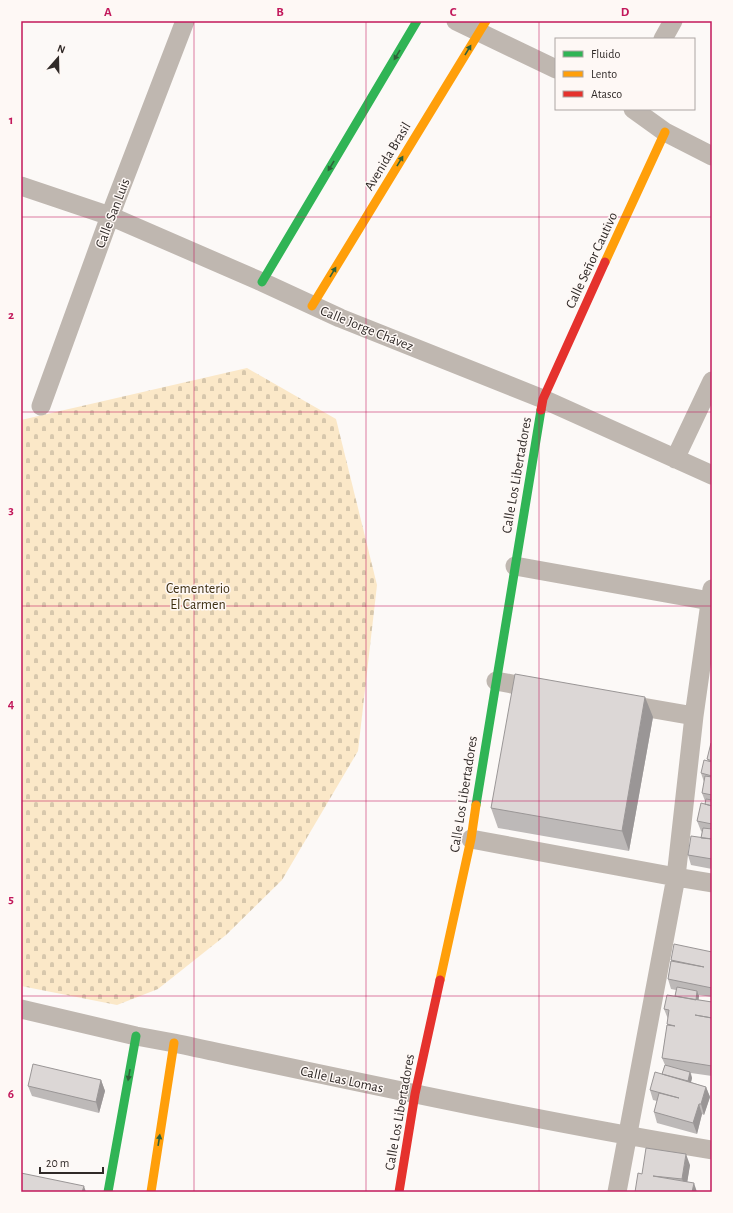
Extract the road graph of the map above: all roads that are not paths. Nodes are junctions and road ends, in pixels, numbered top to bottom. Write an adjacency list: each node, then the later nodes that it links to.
1 (185, 21): 12 (street, Calle San Luis)
2 (417, 21): 13 (street, one-way to 13)
3 (456, 21): 5 (street)
4 (673, 21): 6 (street)
5 (483, 26): 7 (street); 14 (street, Avenida Brasil, one-way to 5)
6 (664, 38)
7 (555, 69)
8 (635, 110): 9 (street)
9 (665, 132): 10 (street); 16 (street, Calle Señor Cautivo)
10 (712, 156)
11 (21, 186): 12 (street, Calle Jorge Chávez)
12 (110, 216): 13 (street, Calle Jorge Chávez); 17 (street, Calle San Luis)
13 (262, 282): 14 (street, Calle Jorge Chávez)
14 (312, 306): 16 (street, Calle Jorge Chávez)
15 (712, 381): 18 (street)
16 (543, 399): 18 (street, Calle Jorge Chávez); 20 (street, Calle Los Libertadores)
17 (41, 406)
18 (675, 459): 19 (street, Calle Jorge Chávez)
19 (712, 475)
20 (515, 566): 21 (street); 22 (street, Calle Los Libertadores)
21 (711, 595): 25 (street)
22 (496, 681): 23 (street); 26 (street, Calle Los Libertadores)
23 (557, 692)
24 (610, 701): 25 (street)
25 (694, 716): 27 (street)
26 (471, 839): 27 (street); 32 (street, Calle Los Libertadores)
27 (676, 877): 28 (street); 33 (street)
28 (712, 883)
29 (21, 1009): 30 (street, Calle Las Lomas)
30 (136, 1036): 31 (street, Calle Las Lomas); 35 (street, one-way to 35)
31 (174, 1043): 32 (street, Calle Las Lomas); 36 (street, one-way to 31)
32 (415, 1094): 33 (street, Calle Las Lomas); 37 (street, Calle Los Libertadores)
33 (628, 1136): 34 (street, Calle Las Lomas); 38 (street)
34 (712, 1150)
35 (108, 1192)
36 (151, 1192)
37 (399, 1192)
38 (617, 1192)

